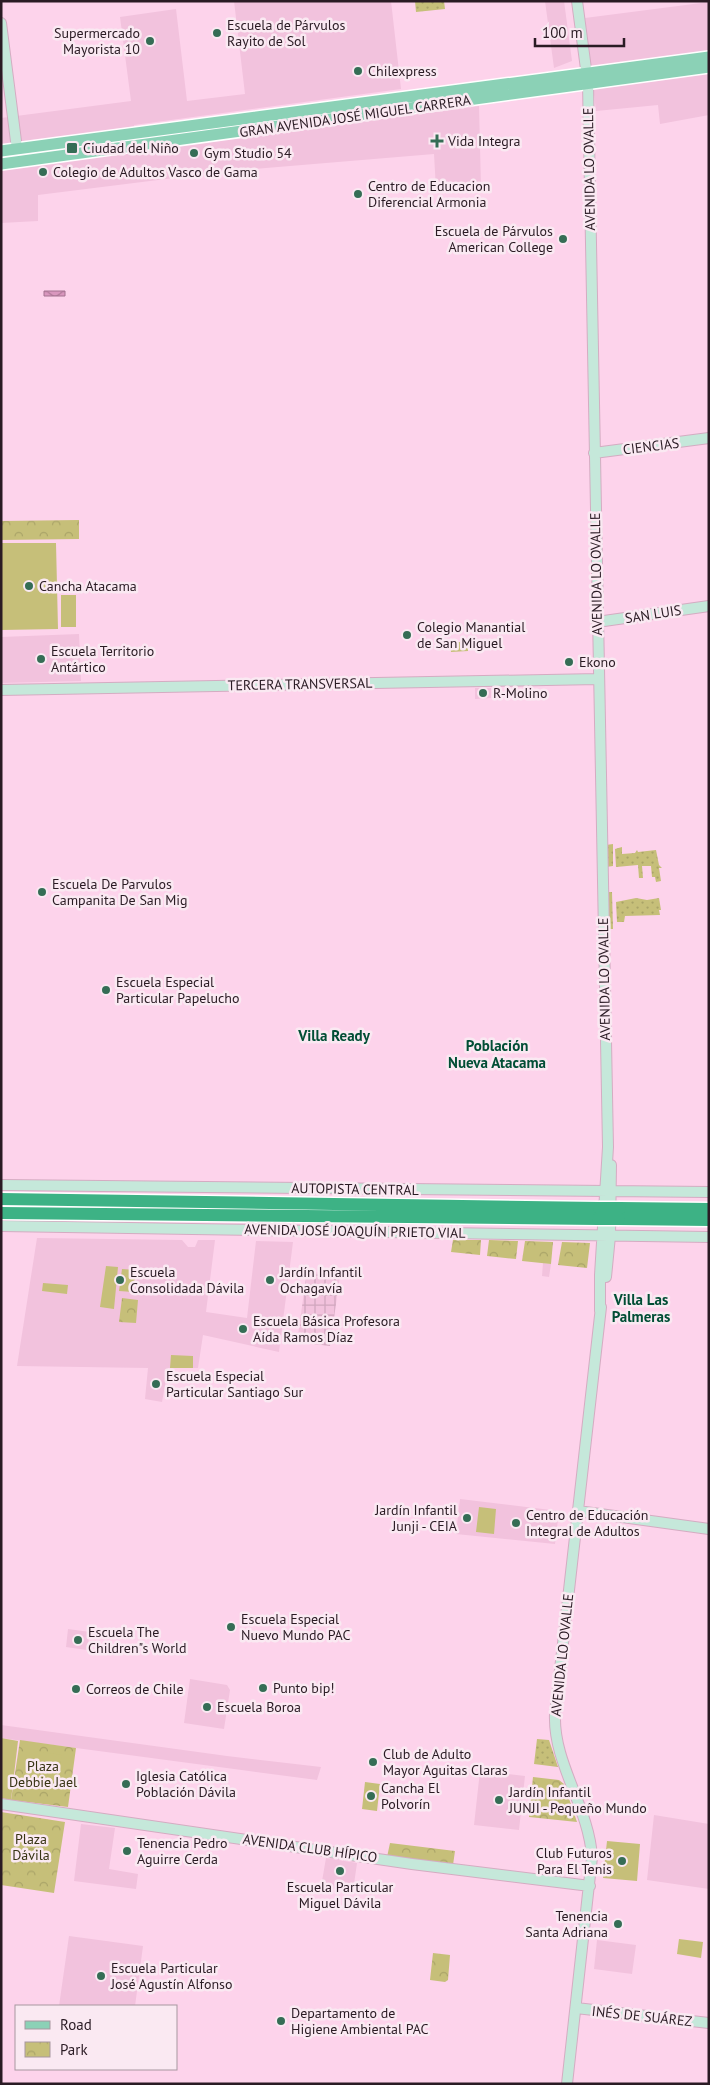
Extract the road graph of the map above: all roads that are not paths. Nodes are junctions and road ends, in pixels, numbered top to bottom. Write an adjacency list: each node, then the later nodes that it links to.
1 (577, 1): 7 (main road, AVENIDA LO OVALLE)
2 (1, 23): 10 (main road)
3 (709, 57): 4 (main road, GRAN AVENIDA JOSÉ MIGUEL CARRERA)
4 (685, 60): 6 (main road); 7 (main road, GRAN AVENIDA JOSÉ MIGUEL CARRERA)
5 (709, 67): 6 (main road, GRAN AVENIDA JOSÉ MIGUEL CARRERA)
6 (676, 72): 7 (main road, GRAN AVENIDA JOSÉ MIGUEL CARRERA)
7 (587, 78): 8 (main road, GRAN AVENIDA JOSÉ MIGUEL CARRERA); 9 (main road, GRAN AVENIDA JOSÉ MIGUEL CARRERA); 14 (main road, AVENIDA LO OVALLE)
8 (186, 127): 9 (main road); 10 (main road, GRAN AVENIDA JOSÉ MIGUEL CARRERA)
9 (178, 140): 12 (main road, GRAN AVENIDA JOSÉ MIGUEL CARRERA)
10 (17, 149): 11 (main road, GRAN AVENIDA JOSÉ MIGUEL CARRERA); 12 (main road)
11 (1, 152)
12 (4, 163)
13 (709, 438): 14 (main road, CIENCIAS)
14 (594, 453): 16 (main road, AVENIDA LO OVALLE)
15 (709, 606): 16 (main road, SAN LUIS)
16 (597, 622): 17 (main road, AVENIDA LO OVALLE)
17 (598, 678): 18 (main road, TERCERA TRANSVERSAL); 20 (main road, AVENIDA LO OVALLE)
18 (1, 690)
19 (1, 1186): 20 (main road)
20 (608, 1191): 21 (main road); 29 (main road, AVENIDA LO OVALLE)
21 (709, 1192)
22 (1, 1199): 25 (highway, AUTOPISTA CENTRAL)
23 (709, 1209): 26 (highway, AUTOPISTA CENTRAL)
24 (1, 1213): 25 (highway, AUTOPISTA CENTRAL)
25 (598, 1213): 26 (highway, AUTOPISTA CENTRAL, bridge)
26 (619, 1214): 27 (highway, AUTOPISTA CENTRAL)
27 (709, 1220)
28 (1, 1226): 29 (main road, AVENIDA JOSÉ JOAQUÍN PRIETO VIAL)
29 (606, 1236): 30 (main road, AVENIDA JOSÉ JOAQUÍN PRIETO VIAL); 31 (main road, AVENIDA LO OVALLE)
30 (709, 1237)
31 (578, 1511): 32 (main road); 34 (main road, AVENIDA LO OVALLE)
32 (709, 1529)
33 (1, 1804): 34 (main road, AVENIDA CLUB HÍPICO)
34 (590, 1886): 35 (main road, AVENIDA LO OVALLE)
35 (576, 2008): 36 (main road, INÉS DE SUÁREZ); 37 (main road, AVENIDA LO OVALLE)
36 (709, 2023)
37 (567, 2084)

